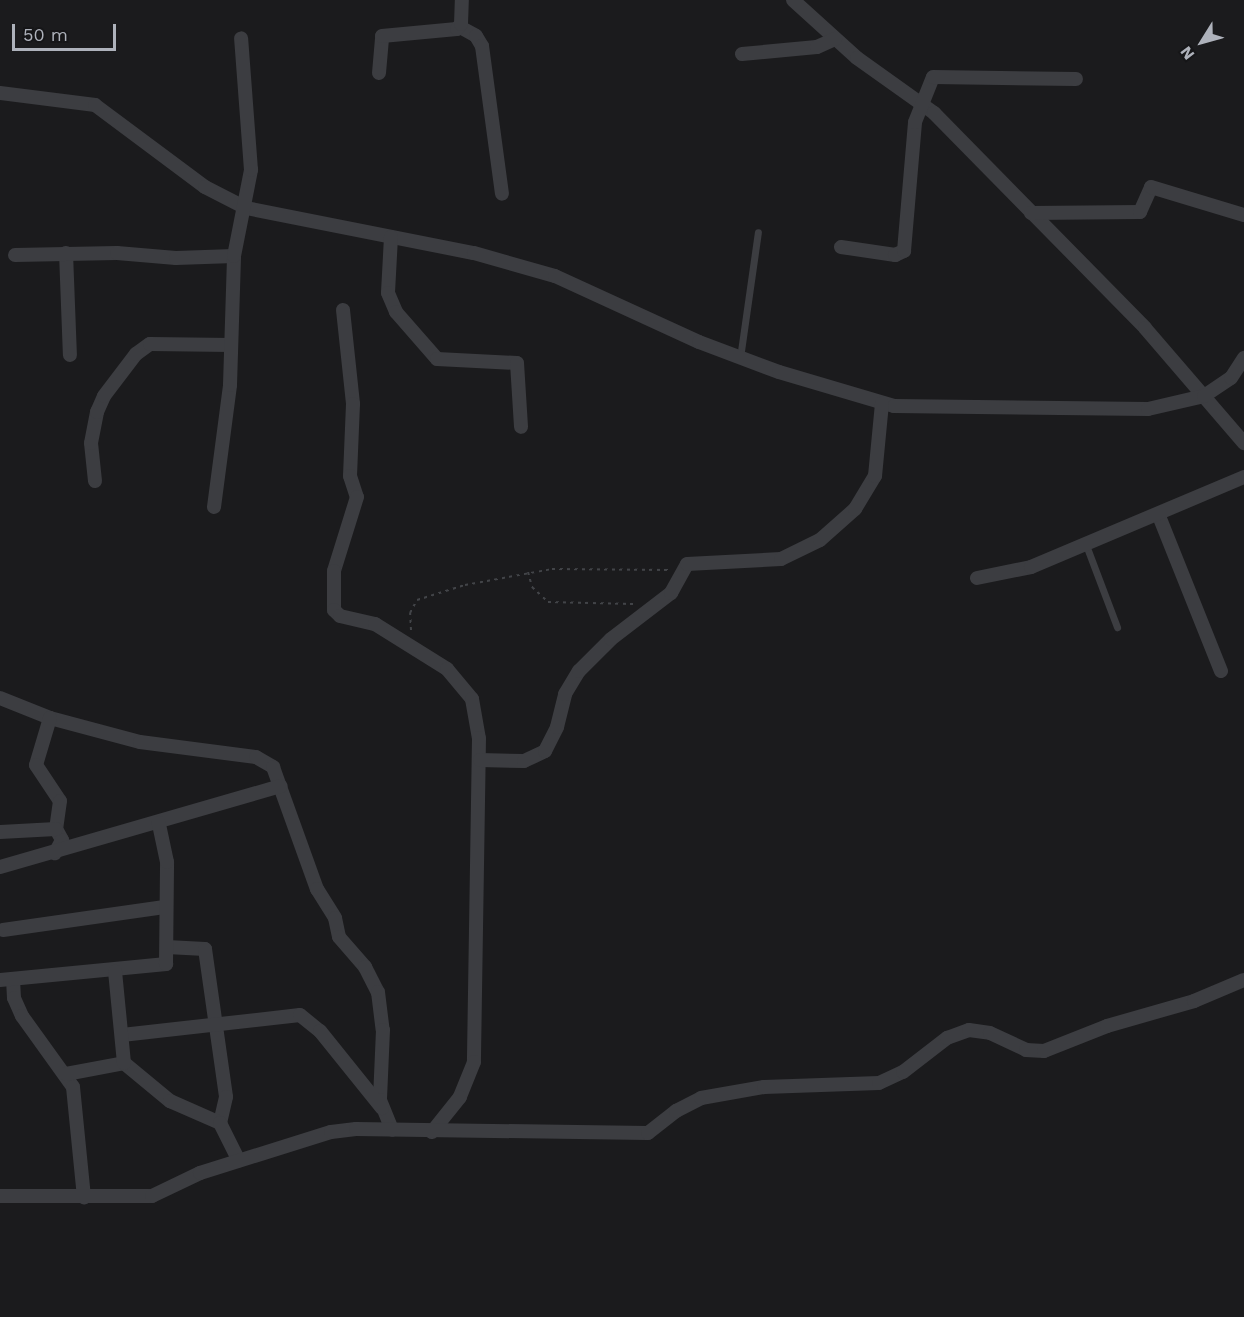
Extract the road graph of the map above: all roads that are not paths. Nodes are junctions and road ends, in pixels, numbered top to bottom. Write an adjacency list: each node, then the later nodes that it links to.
1 (462, 0): 3 (street)
2 (793, 0): 5 (street)
3 (460, 27): 7 (street); 11 (street)
4 (241, 38): 12 (street)
5 (835, 39): 6 (street); 10 (street)
6 (742, 54)
7 (379, 73)
8 (1076, 80): 10 (street)
9 (0, 93): 12 (street)
10 (924, 105): 13 (street); 17 (street)
11 (502, 194)
12 (246, 208): 16 (street); 20 (street)
13 (1031, 213): 14 (street); 26 (street)
14 (1244, 215)
15 (759, 232): 24 (lane)
16 (391, 237): 24 (street); 28 (street)
17 (841, 247)
18 (66, 254): 19 (street); 20 (street); 23 (street)
19 (15, 255)
20 (234, 256): 22 (street)
21 (343, 310): 40 (street)
22 (231, 345): 31 (street); 32 (street)
23 (70, 355)
24 (740, 358): 27 (street)
25 (1244, 358): 26 (street)
26 (1204, 396): 27 (street); 29 (street)
27 (882, 403): 40 (street)
28 (521, 427)
29 (1244, 442)
30 (1244, 477): 33 (street)
31 (95, 481)
32 (214, 507)
33 (1159, 516): 34 (street); 37 (street)
34 (1086, 546): 35 (street); 36 (lane)
35 (977, 578)
36 (1117, 627)
37 (1221, 670)
38 (0, 698): 39 (street)
39 (50, 718): 41 (street); 43 (street)
40 (480, 760): 60 (street)
41 (281, 786): 42 (street); 57 (street)
42 (159, 823): 45 (street); 47 (street)
43 (57, 829): 44 (street); 45 (street)
44 (0, 832)
45 (55, 853): 46 (street)
46 (0, 867)
47 (164, 907): 48 (street); 49 (street)
48 (3, 930)
49 (167, 947): 50 (street); 53 (street)
50 (115, 971): 51 (street); 54 (street)
51 (6, 980): 56 (street)
52 (1244, 980): 60 (street)
53 (214, 1023): 54 (street); 57 (street); 58 (street)
54 (122, 1035): 55 (street)
55 (124, 1063): 56 (street); 58 (street)
56 (66, 1074): 63 (street)
57 (382, 1108): 59 (street)
58 (219, 1123): 61 (street)
59 (392, 1130): 60 (street); 61 (street)
60 (432, 1132)
61 (239, 1161): 63 (street)
62 (0, 1196): 63 (street)
63 (84, 1197)

